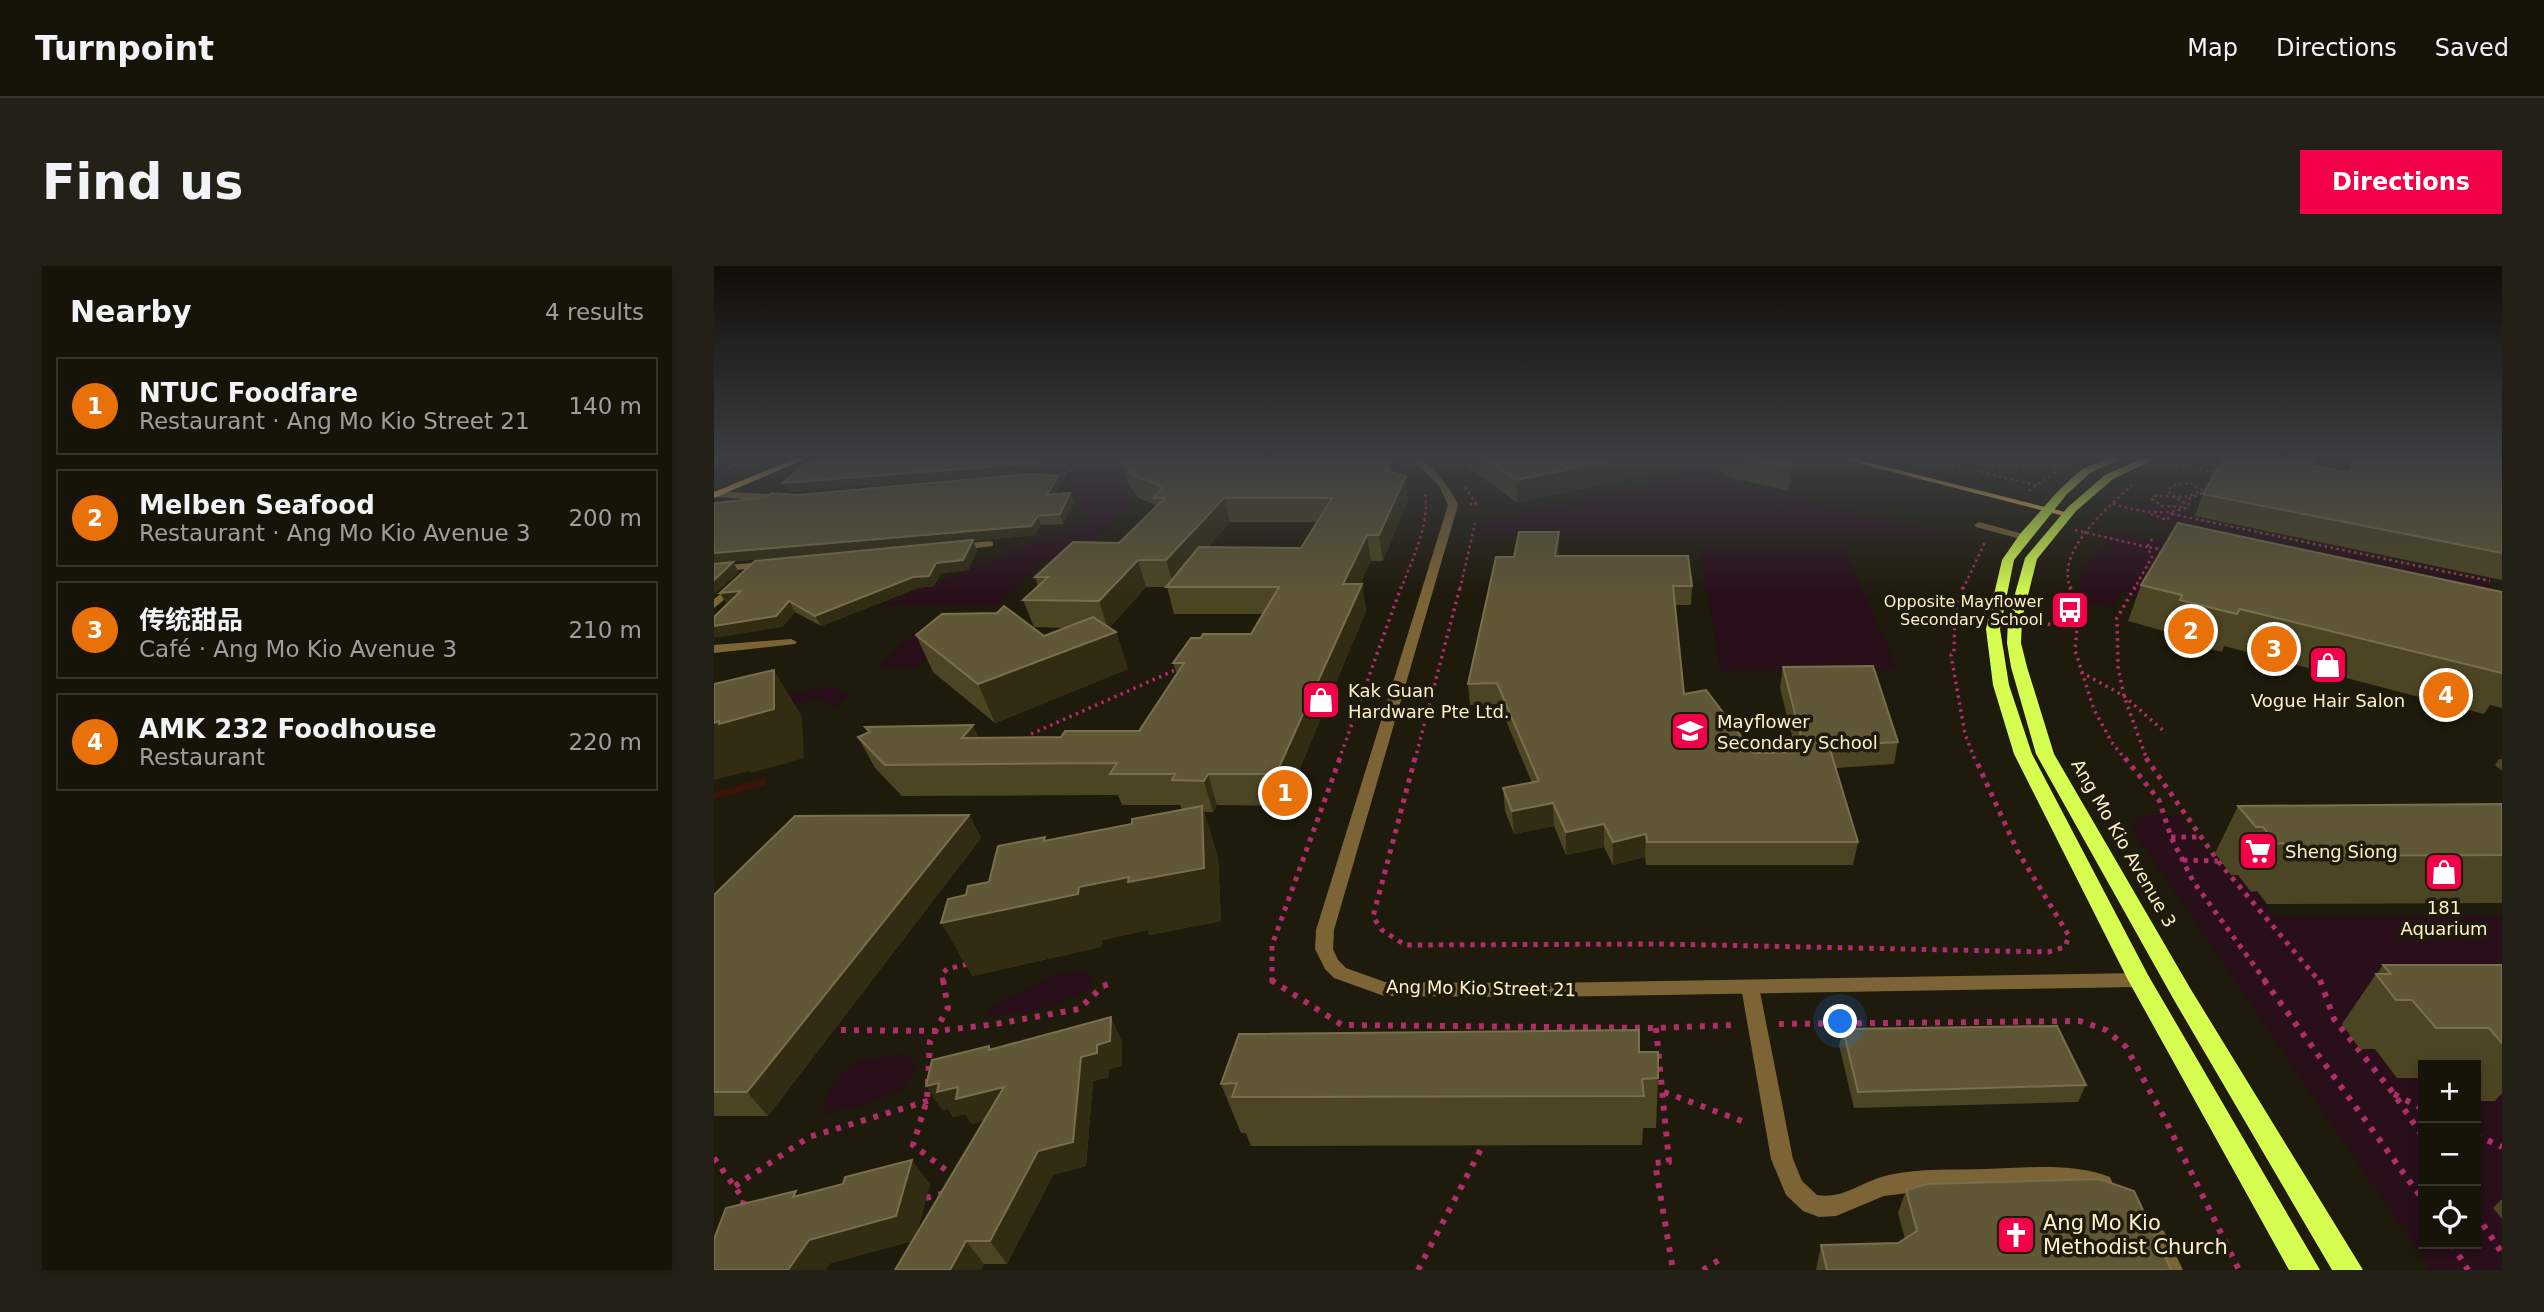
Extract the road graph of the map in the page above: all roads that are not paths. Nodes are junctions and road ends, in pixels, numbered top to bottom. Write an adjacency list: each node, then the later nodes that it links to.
1 (1453, 504): 19 (street, Ang Mo Kio Street 21)
2 (2034, 504): 6 (main road)
3 (2036, 504): 6 (main road)
4 (2055, 504): 6 (main road)
5 (2079, 504): 7 (main road, Ang Mo Kio Avenue 3)
6 (2051, 508): 7 (main road); 9 (main road)
7 (2070, 512): 24 (main road, Ang Mo Kio Avenue 3)
8 (1979, 525): 9 (street)
9 (2024, 537): 18 (main road)
10 (990, 544): 11 (street)
11 (950, 548)
12 (776, 564): 13 (street)
13 (755, 566): 14 (street); 15 (street)
14 (714, 569)
15 (714, 606)
16 (792, 642): 17 (street)
17 (714, 649)
18 (2139, 980): 19 (street, Ang Mo Kio Street 21); 23 (main road)
19 (1750, 987): 20 (street)
20 (2118, 1193)
21 (2148, 1224): 22 (street)
22 (2171, 1270)
23 (2305, 1270)
24 (2348, 1270)

